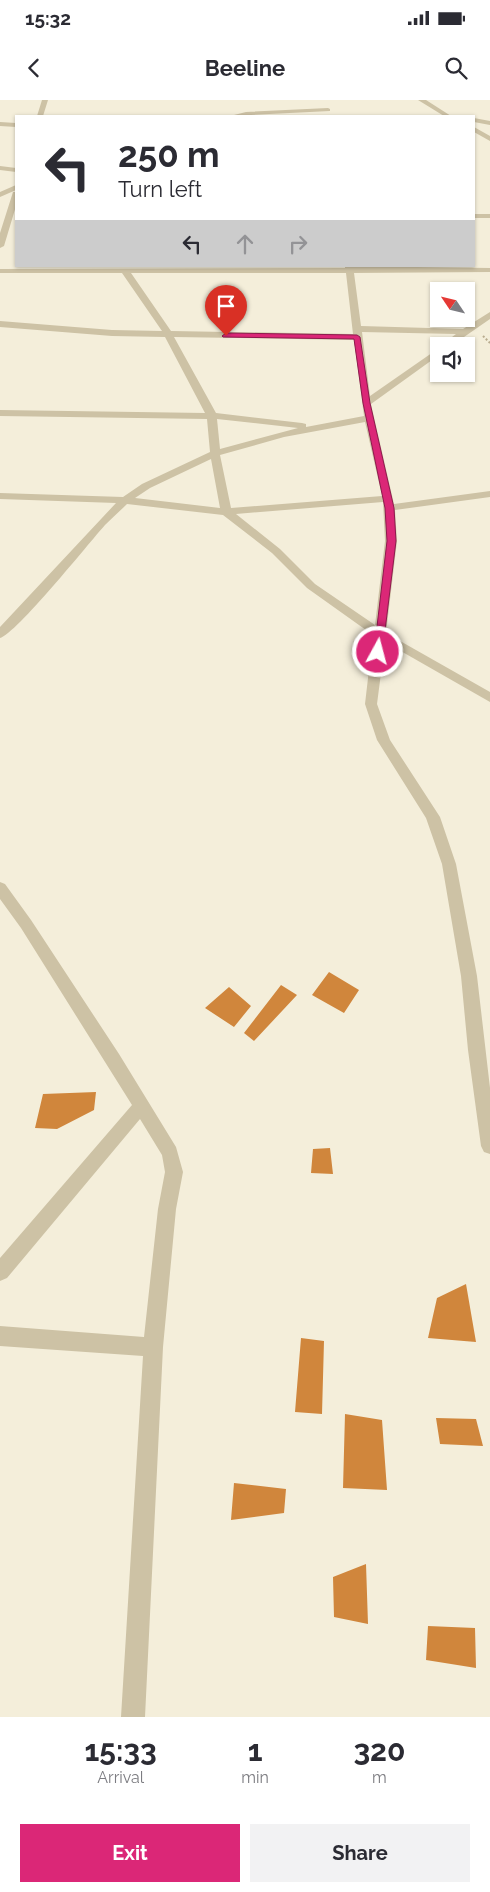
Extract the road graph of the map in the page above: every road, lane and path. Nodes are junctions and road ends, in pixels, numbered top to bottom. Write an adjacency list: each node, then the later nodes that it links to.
1 (45, 100): 6 (street)
2 (327, 100): 5 (street)
3 (421, 100): 4 (street)
4 (438, 112): 8 (street); 9 (street)
5 (329, 113): 7 (street)
6 (40, 115)
7 (240, 115)
8 (446, 115)
9 (452, 115)
10 (475, 120): 11 (street)
11 (490, 123)
12 (0, 124): 13 (street)
13 (15, 125)
14 (475, 130): 15 (street)
15 (490, 139)
16 (0, 168): 17 (street)
17 (15, 170)
18 (15, 188): 19 (street)
19 (0, 195)
20 (15, 200): 23 (street)
21 (475, 216): 22 (street)
22 (490, 216)
23 (12, 220): 24 (street)
24 (0, 246)
25 (350, 268): 26 (street); 28 (street); 32 (street)
26 (490, 270)
27 (0, 271): 28 (street)
28 (125, 271): 33 (street)
29 (490, 315): 31 (street)
30 (0, 324): 33 (street)
31 (465, 332): 32 (street); 34 (street)
32 (357, 333): 33 (street); 36 (street)
33 (168, 334): 38 (street)
34 (458, 337)
35 (430, 357): 36 (street)
36 (366, 403): 39 (street)
37 (0, 413): 38 (street)
38 (212, 416): 40 (street); 41 (street)
39 (370, 418): 40 (street); 45 (street)
40 (311, 428): 41 (street)
41 (215, 453): 44 (street); 46 (street)
42 (490, 494): 45 (street)
43 (0, 496): 44 (street)
44 (125, 500): 46 (street); 47 (street)
45 (388, 503): 46 (street); 48 (street)
46 (226, 512): 48 (street)
47 (0, 634)
48 (381, 636): 49 (street); 51 (street)
49 (490, 698)
50 (0, 888): 52 (street)
51 (486, 1096): 53 (street)
52 (141, 1106): 54 (street); 56 (street)
53 (490, 1146)
54 (0, 1272)
55 (0, 1336): 56 (street)
56 (153, 1347): 57 (street)
57 (132, 1717)

